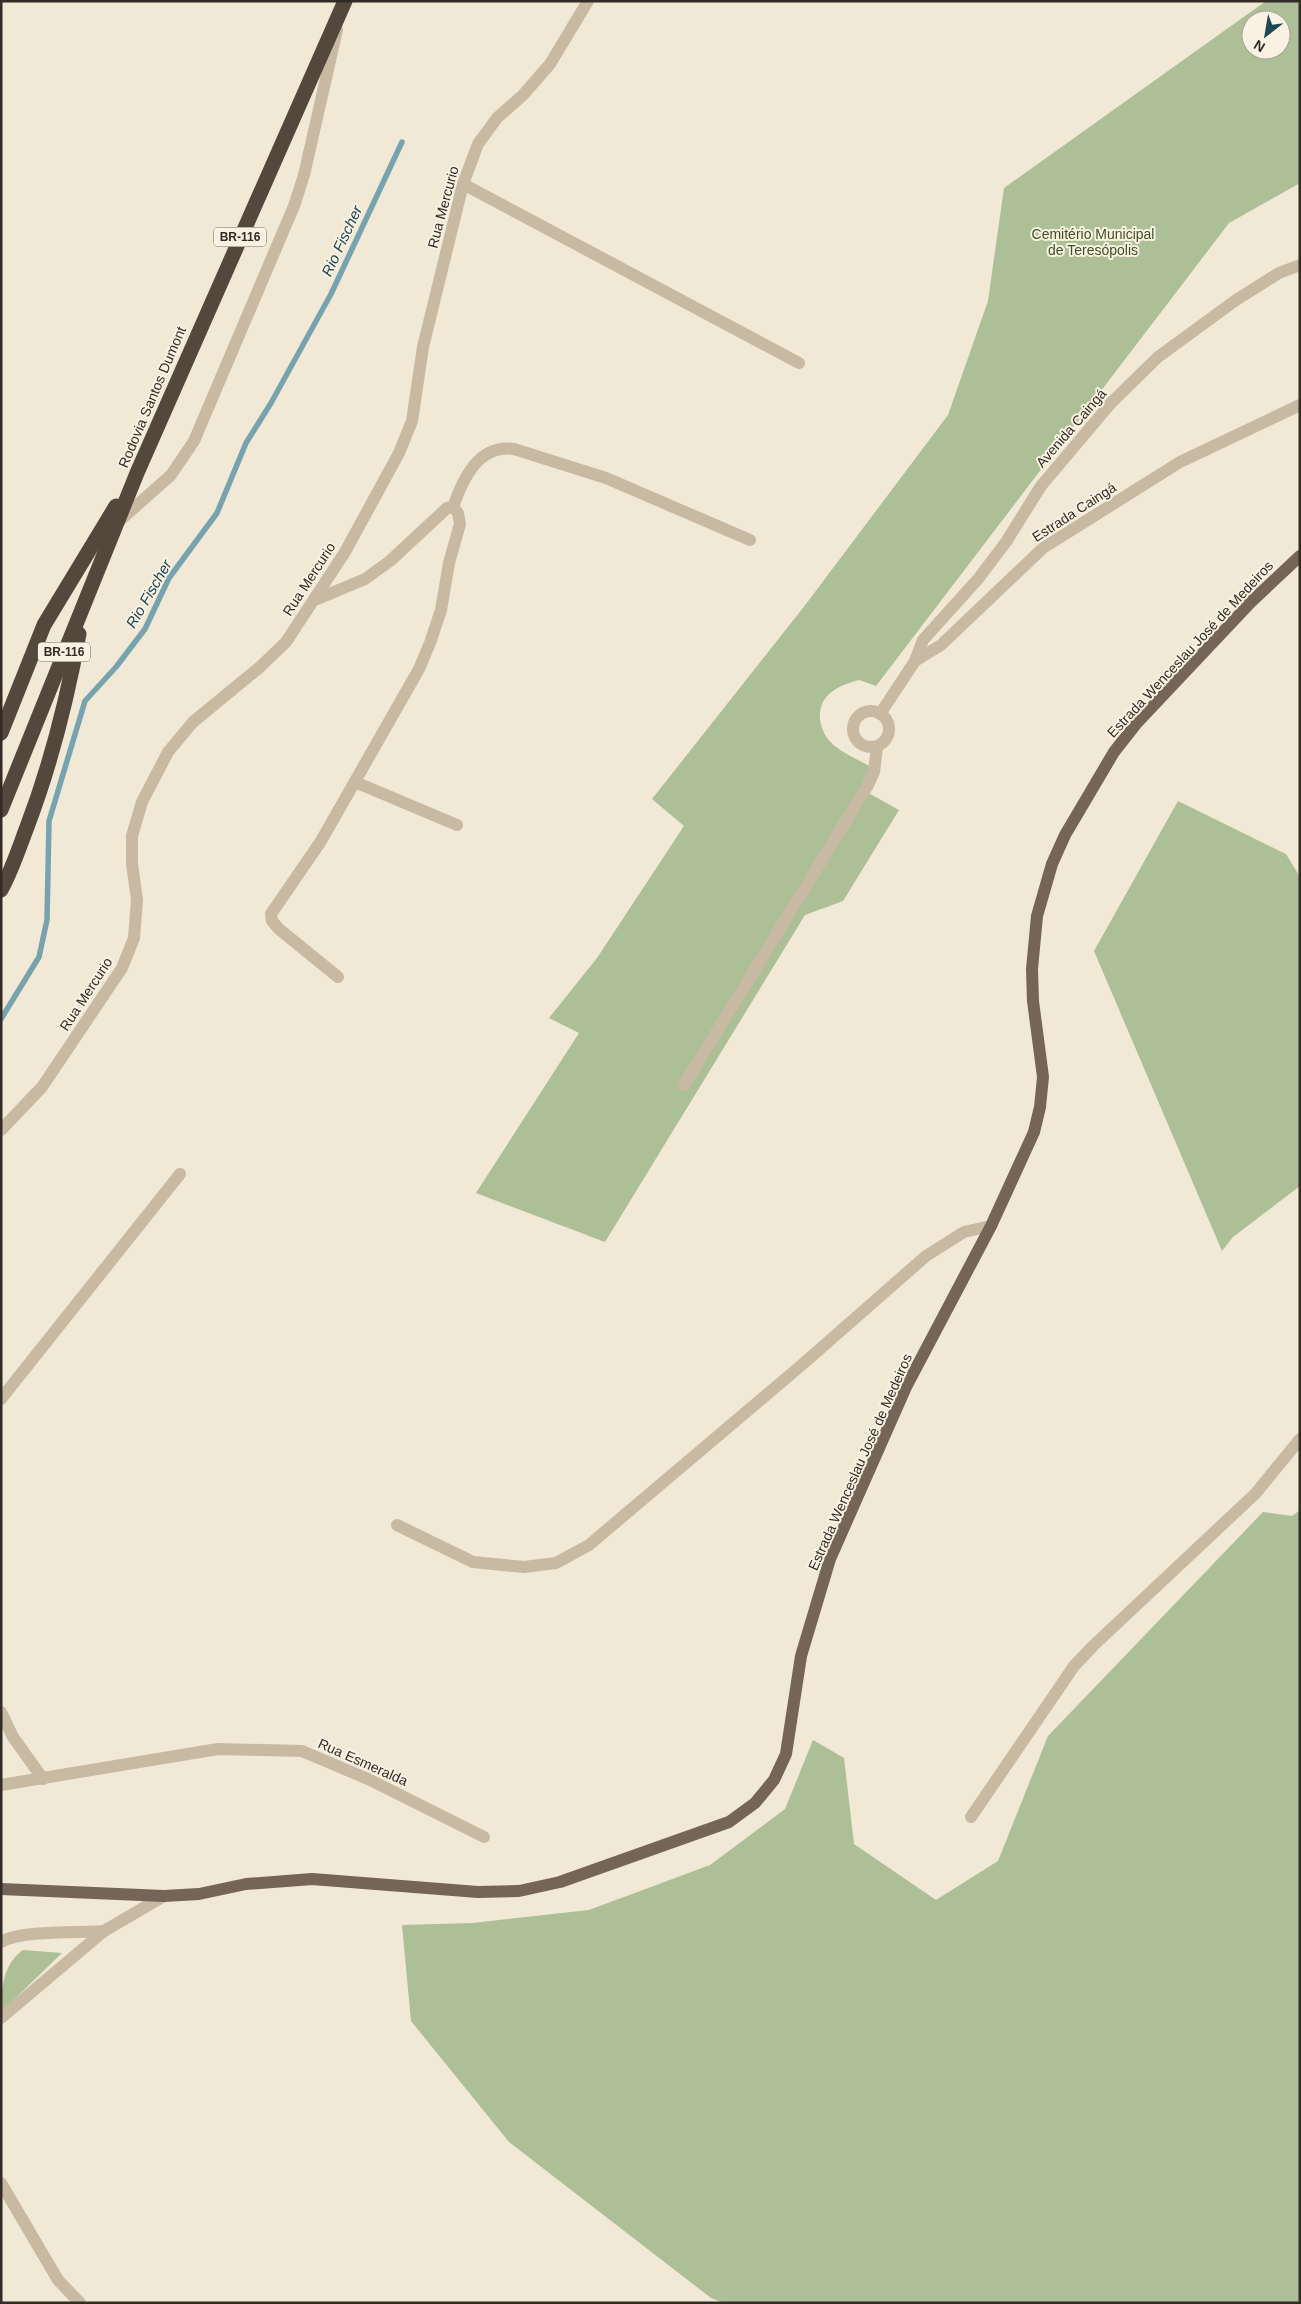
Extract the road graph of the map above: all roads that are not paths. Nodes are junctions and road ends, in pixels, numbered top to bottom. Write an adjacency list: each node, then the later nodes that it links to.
1 (588, 1): 3 (street, Rua Mercurio)
2 (343, 5): 7 (highway, Rodovia Santos Dumont / BR-116); 9 (street)
3 (464, 184): 5 (street); 12 (street, Rua Mercurio)
4 (1300, 265): 14 (street, Avenida Caingá)
5 (799, 363)
6 (1300, 405): 14 (street, Estrada Caingá)
7 (137, 473): 9 (highway, Rodovia Santos Dumont / BR-116); 16 (highway)
8 (453, 507): 10 (street); 12 (street); 18 (street)
9 (117, 523): 13 (highway, Rodovia Santos Dumont / BR-116)
10 (750, 540)
11 (1300, 556): 26 (main road, Estrada Wenceslau José de Medeiros)
12 (315, 600): 24 (street, Rua Mercurio)
13 (83, 607): 19 (highway, Rodovia Santos Dumont / BR-116); 21 (highway)
14 (915, 661): 15 (street, Estrada Caingá)
15 (880, 714): 17 (street); 17 (street)
16 (1, 732)
17 (877, 747): 23 (street)
18 (355, 782): 20 (street); 22 (street)
19 (1, 810)
20 (457, 825)
21 (1, 890)
22 (338, 977)
23 (684, 1085)
24 (1, 1130)
25 (180, 1174): 27 (street)
26 (991, 1226): 29 (street); 36 (main road, Estrada Wenceslau José de Medeiros)
27 (1, 1400)
28 (1300, 1439): 33 (street)
29 (397, 1525)
30 (1, 1712): 31 (street)
31 (43, 1779): 32 (street, Rua Esmeralda); 34 (street, Rua Esmeralda)
32 (1, 1785)
33 (971, 1817)
34 (484, 1837)
35 (1, 1889): 36 (main road, Estrada Wenceslau José de Medeiros)
36 (164, 1896): 37 (street)
37 (104, 1931): 38 (street); 39 (street)
38 (1, 1942)
39 (1, 2018)
40 (1, 2183): 41 (street)
41 (80, 2303)

